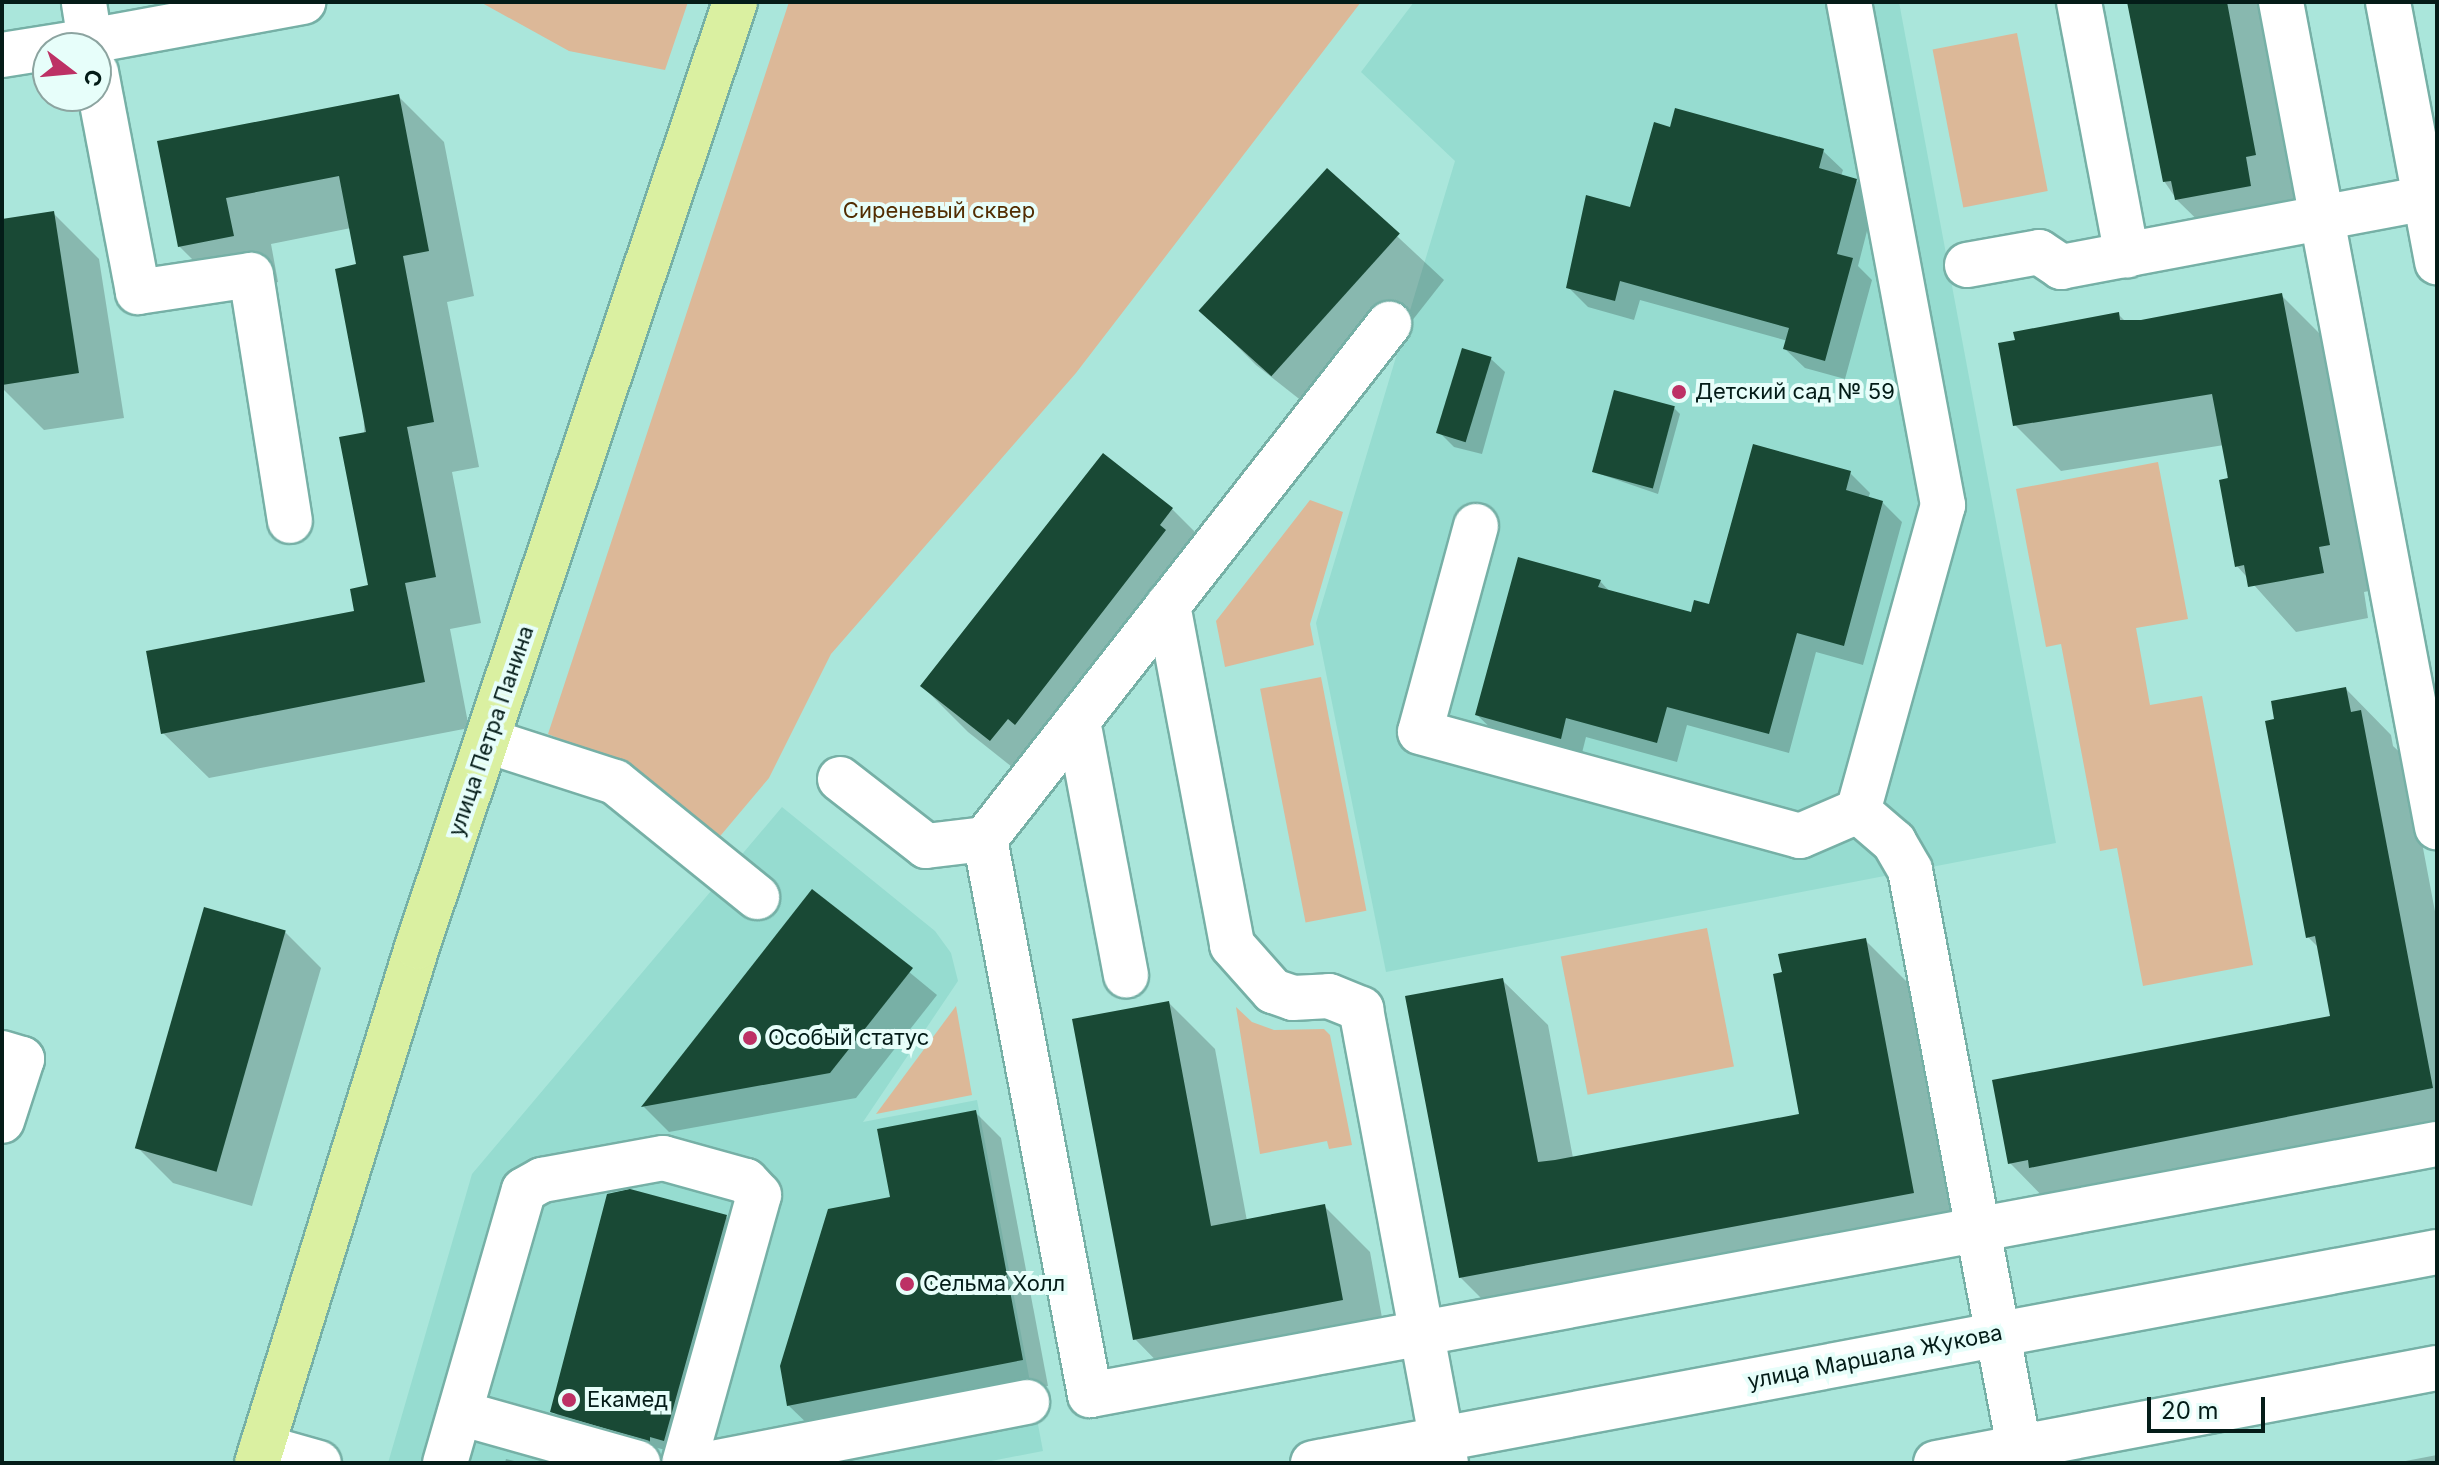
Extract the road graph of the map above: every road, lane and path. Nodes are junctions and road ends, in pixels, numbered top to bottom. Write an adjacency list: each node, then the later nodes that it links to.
1 (303, 2): 7 (street)
2 (735, 2): 22 (main road, улица Петра Панина)
3 (1849, 2): 25 (street)
4 (2079, 2): 14 (street)
5 (2281, 2): 13 (street)
6 (2388, 2): 11 (street)
7 (112, 37)
8 (32, 50): 9 (street)
9 (2, 55)
10 (104, 112): 18 (street)
11 (2423, 114): 12 (street)
12 (2430, 204): 13 (street); 15 (street)
13 (2322, 217): 14 (street); 23 (street)
14 (2127, 255): 16 (street)
15 (2437, 262)
16 (1967, 265)
17 (1389, 324): 20 (street)
18 (290, 521)
19 (1476, 526): 25 (street)
20 (1168, 605): 21 (street); 35 (street)
21 (1078, 721): 27 (street); 29 (street)
22 (488, 741): 28 (street); 42 (main road, улица Петра Панина)
23 (2430, 752): 26 (street)
24 (840, 779): 27 (street)
25 (1858, 811): 33 (street)
26 (2437, 827)
27 (985, 839): 35 (street)
28 (757, 897)
29 (1126, 976)
30 (12, 1056): 31 (street)
31 (2, 1121)
32 (2437, 1144): 33 (street)
33 (1979, 1231): 35 (street); 36 (street)
34 (2437, 1252): 36 (street, улица Маршала Жукова)
35 (1422, 1334): 41 (street)
36 (1998, 1334): 40 (street); 41 (street, улица Маршала Жукова)
37 (2437, 1368): 40 (street)
38 (1027, 1402): 47 (street)
39 (460, 1413): 44 (street); 45 (street); 46 (street)
40 (2019, 1447): 49 (street)
41 (1444, 1451): 48 (street, улица Маршала Жукова)
42 (260, 1455): 43 (street)
43 (319, 1463)
44 (445, 1463)
45 (638, 1463)
46 (684, 1463)
47 (713, 1463)
48 (1313, 1463)
49 (1936, 1463)

